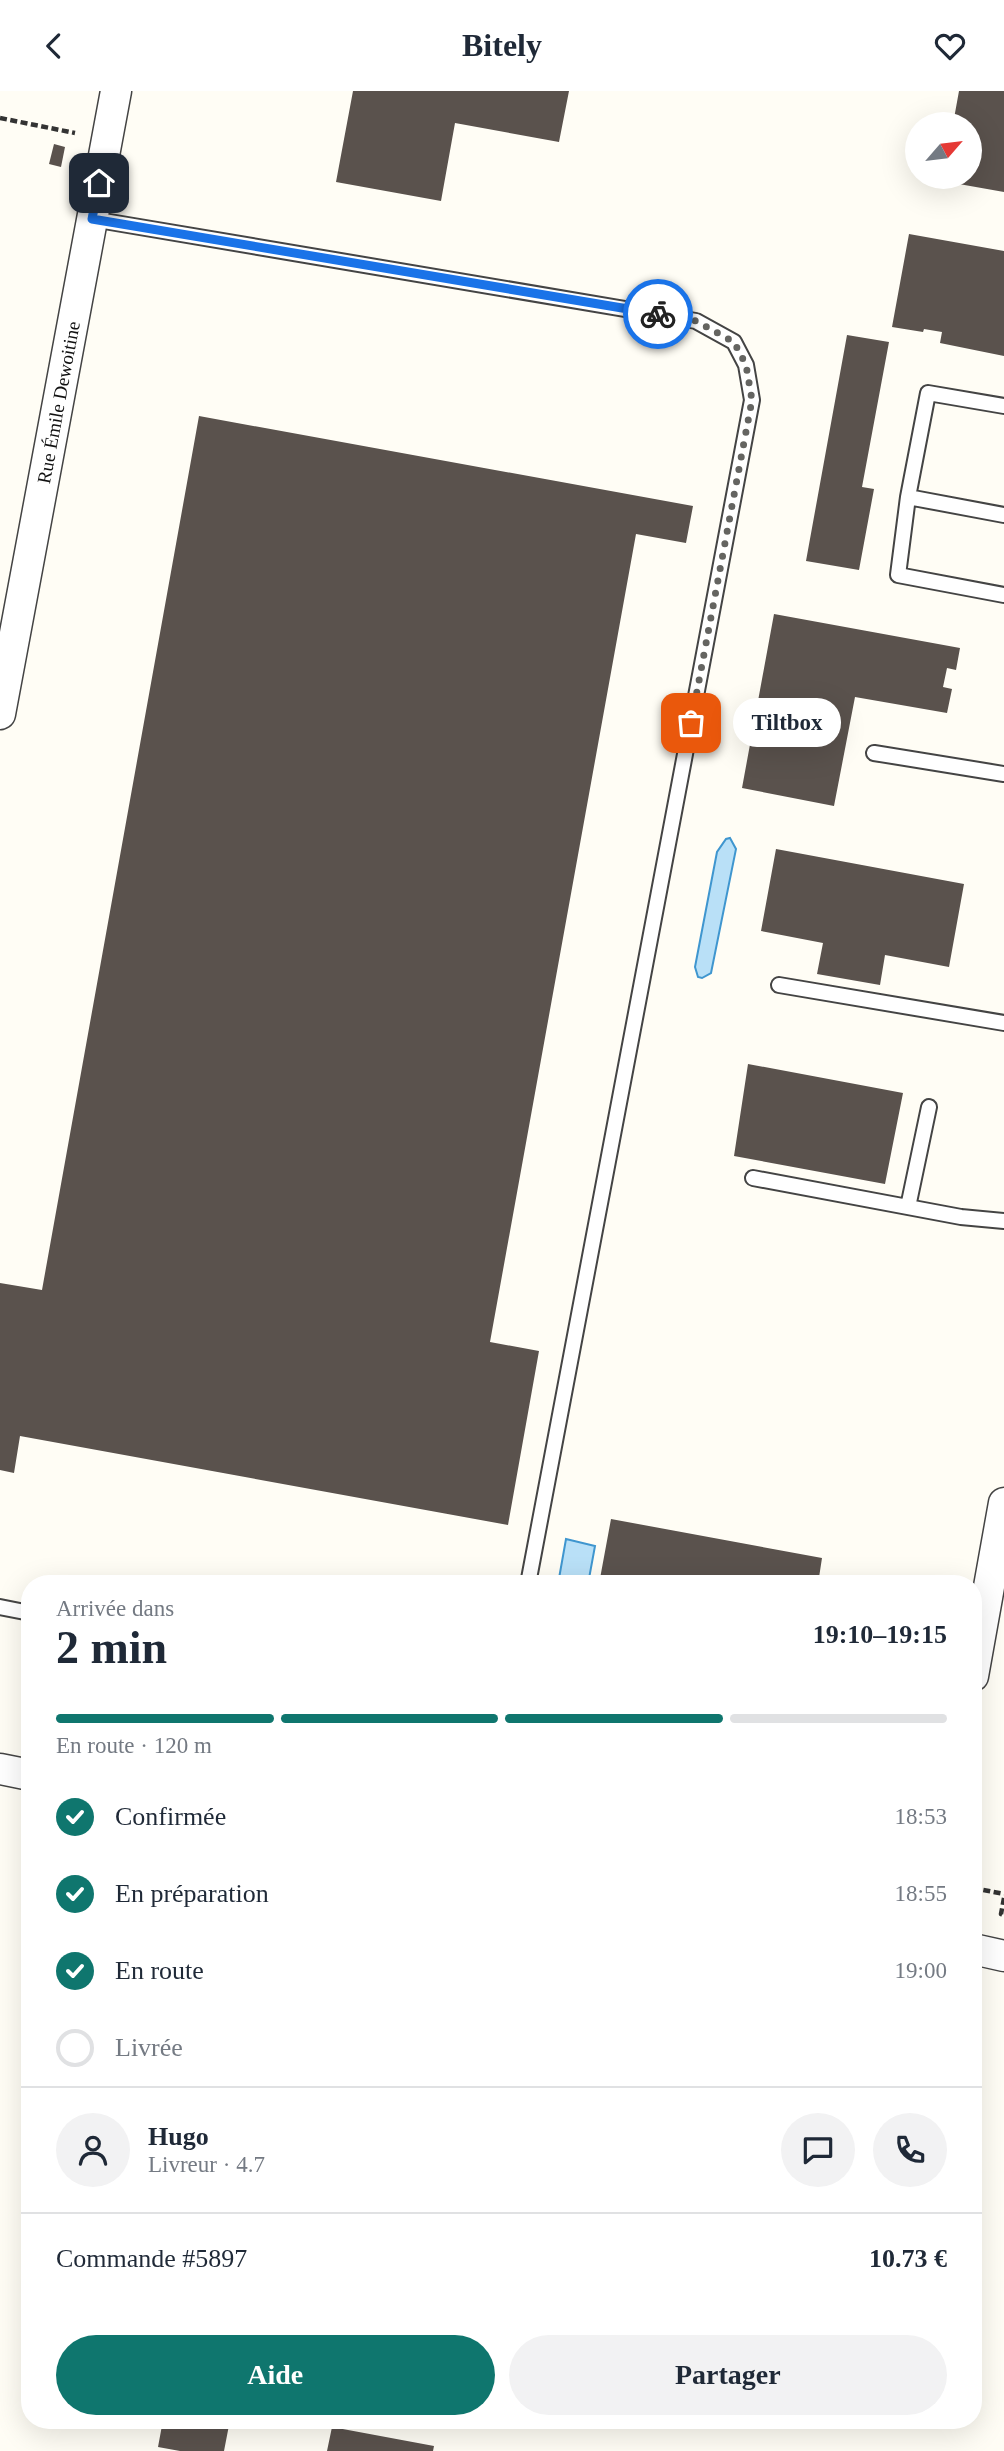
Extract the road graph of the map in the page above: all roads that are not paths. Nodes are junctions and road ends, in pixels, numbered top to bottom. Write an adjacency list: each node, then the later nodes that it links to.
1 (116, 91): 2 (street, Rue Émile Dewoitine)
2 (92, 219): 7 (street, Rue Émile Dewoitine); 17 (lane)
3 (1004, 406): 4 (lane)
4 (908, 497): 5 (lane); 6 (lane)
5 (1004, 515)
6 (1004, 594)
7 (0, 714)
8 (874, 753): 9 (lane)
9 (1004, 774)
10 (779, 985): 11 (lane)
11 (1004, 1023)
12 (929, 1107): 14 (lane)
13 (753, 1178): 14 (lane)
14 (908, 1207): 15 (lane)
15 (1004, 1221)
16 (1004, 1503): 20 (street)
17 (530, 1575)
18 (0, 1607): 19 (lane)
19 (21, 1611)
20 (982, 1626)
21 (0, 1769): 22 (street)
22 (21, 1773)
23 (982, 1951): 24 (street)
24 (1004, 1955)

